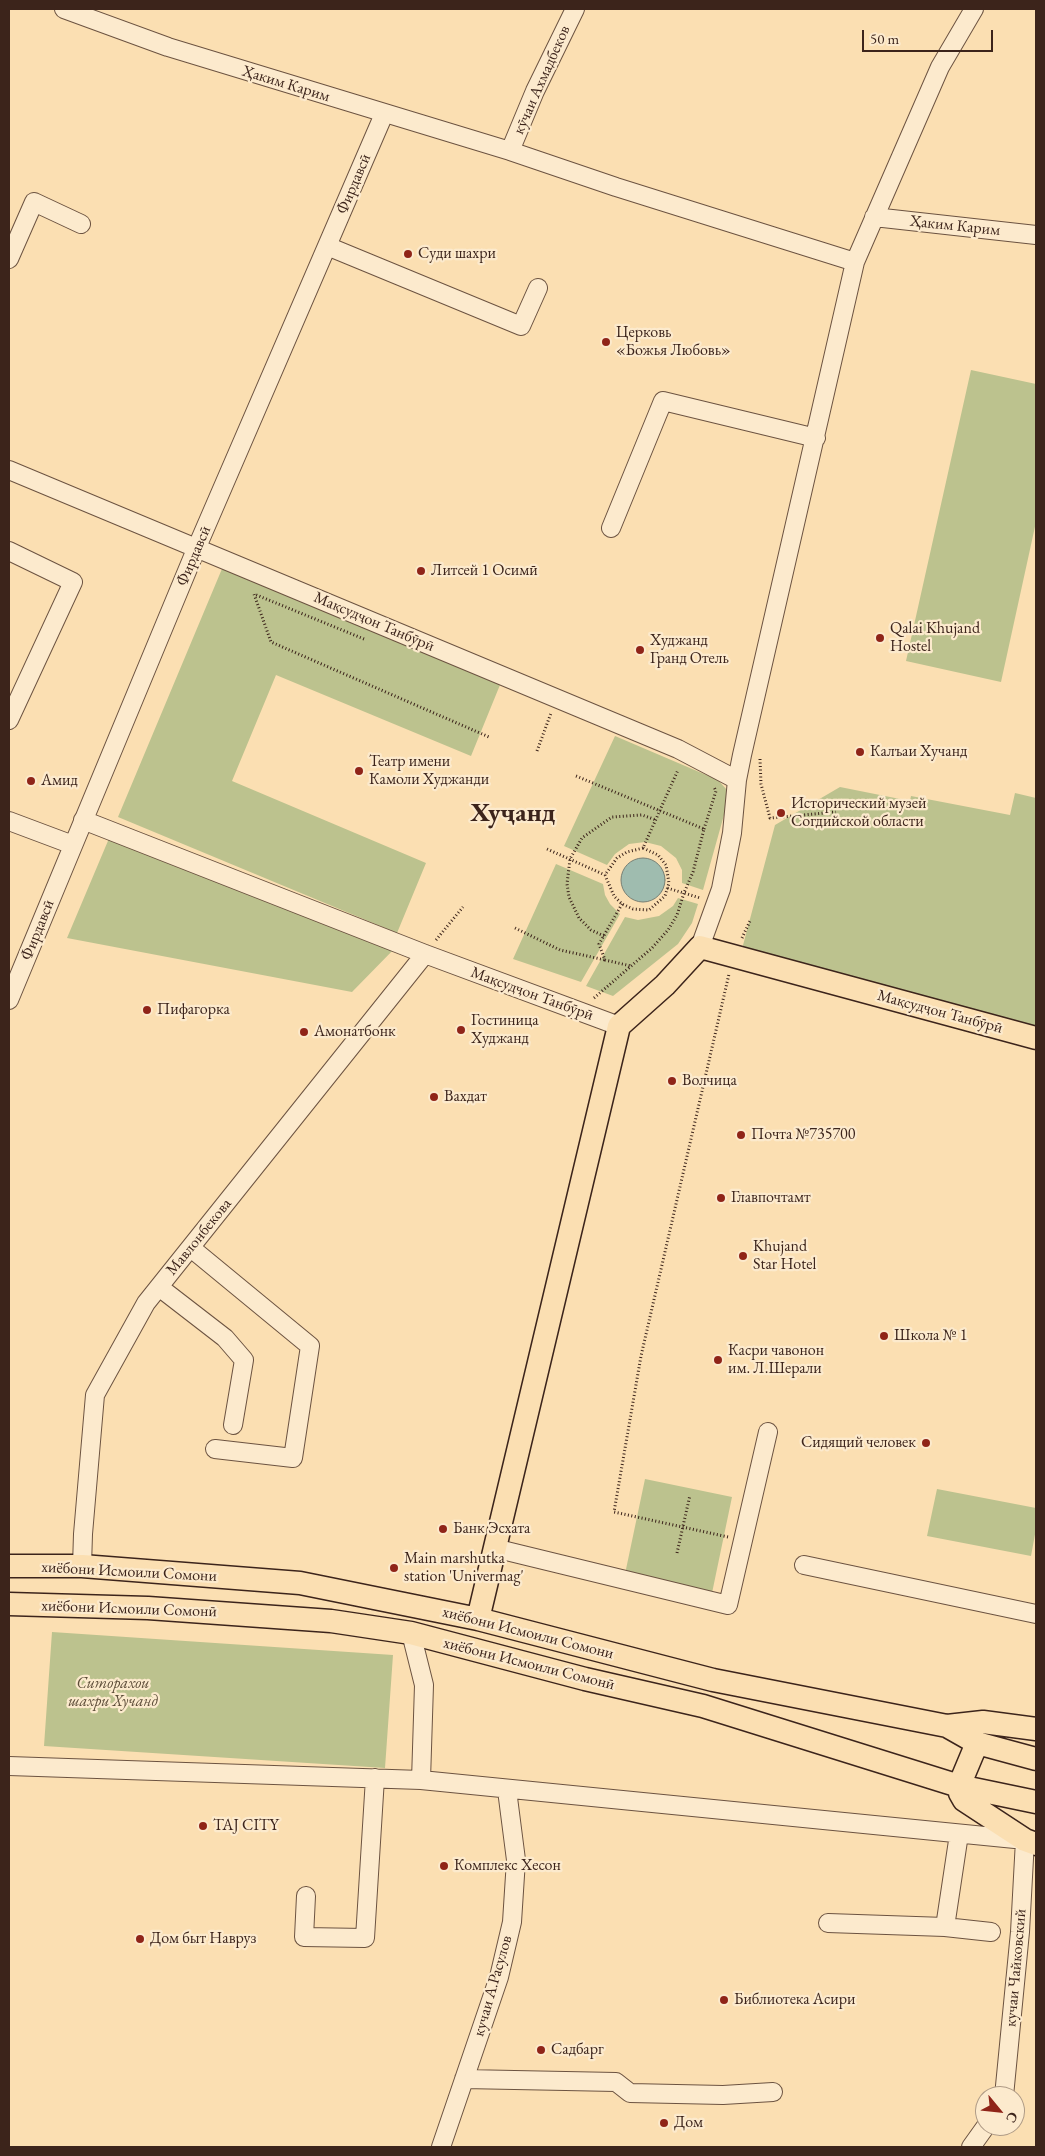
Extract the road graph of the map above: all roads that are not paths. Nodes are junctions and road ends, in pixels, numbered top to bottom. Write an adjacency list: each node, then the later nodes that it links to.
1 (64, 9): 4 (street, Ҳаким Карим)
2 (575, 9): 5 (street, кӯчаи Ахмадбеков)
3 (974, 9): 6 (street)
4 (384, 114): 5 (street, Ҳаким Карим); 9 (street, Фирдавсӣ)
5 (510, 151): 11 (street, Ҳаким Карим)
6 (874, 217): 8 (street, Ҳаким Карим); 11 (street)
7 (82, 224): 10 (street)
8 (1036, 235)
9 (327, 246): 12 (street); 16 (street, Фирдавсӣ)
10 (9, 259)
11 (855, 262): 13 (street)
12 (538, 288)
13 (816, 438): 15 (street); 19 (street)
14 (9, 470): 16 (street, Мақсудҷон Танбӯрӣ)
15 (611, 528)
16 (197, 547): 19 (street, Мақсудҷон Танбӯрӣ); 20 (street, Фирдавсӣ)
17 (9, 551): 18 (street)
18 (9, 720)
19 (737, 780): 23 (street)
20 (83, 820): 22 (street, Фирдавсӣ); 24 (street, Мақсудҷон Танбӯрӣ)
21 (9, 821): 22 (street)
22 (72, 845): 25 (street, Фирдавсӣ)
23 (700, 947): 26 (main road); 27 (main road, Мақсудҷон Танбӯрӣ)
24 (425, 954): 26 (street, Мақсудҷон Танбӯрӣ); 28 (street, Мавлонбекова)
25 (9, 1000)
26 (618, 1026): 33 (main road)
27 (1036, 1038)
28 (191, 1248): 29 (street, Мавлонбекова); 32 (street)
29 (159, 1287): 30 (street); 36 (street, Мавлонбекова)
30 (233, 1425)
31 (768, 1432): 33 (street)
32 (215, 1449)
33 (494, 1548): 39 (main road)
34 (804, 1565): 38 (street)
35 (9, 1566): 36 (main road, хиёбони Исмоили Сомони)
36 (82, 1566): 39 (main road, хиёбони Исмоили Сомони)
37 (9, 1604): 40 (main road, хиёбони Исмоили Сомонӣ)
38 (1036, 1614)
39 (478, 1619): 41 (main road, хиёбони Исмоили Сомони)
40 (411, 1633): 47 (street); 48 (main road, хиёбони Исмоили Сомонӣ)
41 (947, 1726): 42 (main road); 43 (main road, хиёбони Исмоили Сомони)
42 (1036, 1729)
43 (977, 1742): 44 (main road, хиёбони Исмоили Сомони); 48 (main road)
44 (1036, 1759)
45 (9, 1766): 46 (street)
46 (375, 1778): 47 (street); 53 (street)
47 (421, 1780): 49 (street)
48 (959, 1786): 50 (main road, хиёбони Исмоили Сомонӣ); 52 (main road)
49 (507, 1790): 51 (street); 57 (street, кучаи А.Расулов)
50 (1036, 1802)
51 (959, 1834): 52 (street); 55 (street)
52 (1031, 1842): 58 (street, кучаи Чайковский)
53 (306, 1896)
54 (828, 1923): 55 (street)
55 (945, 1927): 56 (street)
56 (991, 1932)
57 (464, 2079): 59 (street); 61 (street, кучаи А.Расулов)
58 (1005, 2086)
59 (773, 2092)
60 (979, 2136): 62 (street)
61 (441, 2147)
62 (971, 2147)

